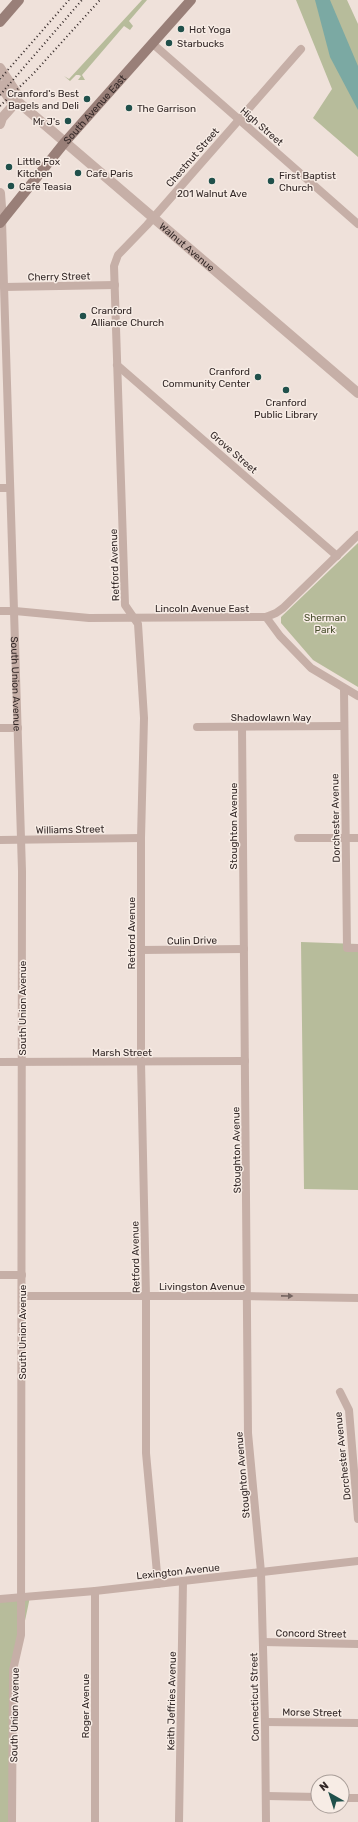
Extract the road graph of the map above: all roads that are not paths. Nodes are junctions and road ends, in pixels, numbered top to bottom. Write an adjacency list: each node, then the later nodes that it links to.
1 (19, 0): 3 (main road)
2 (191, 0): 4 (main road, South Avenue East)
3 (0, 22)
4 (153, 44): 10 (street, High Street); 11 (main road, South Avenue East)
5 (301, 49): 10 (street, Chestnut Street)
6 (0, 68): 8 (street)
7 (0, 85): 8 (street, Walnut Avenue)
8 (18, 101): 9 (street); 11 (street, Walnut Avenue)
9 (1, 118)
10 (239, 119): 13 (street, Chestnut Street); 15 (street, High Street)
11 (65, 142): 13 (street, Walnut Avenue); 14 (main road, South Avenue East)
12 (0, 193): 14 (street, South Union Avenue)
13 (153, 217): 16 (street, Chestnut Street); 20 (street, Walnut Avenue)
14 (1, 222): 17 (street, South Union Avenue)
15 (358, 224)
16 (115, 285): 17 (street, Cherry Street); 18 (street, Retford Avenue)
17 (4, 287): 19 (street, South Union Avenue)
18 (117, 365): 24 (street, Grove Street); 28 (street, Retford Avenue)
19 (3, 380): 22 (street, South Union Avenue)
20 (358, 393)
21 (0, 488): 22 (street)
22 (10, 488): 26 (street, South Union Avenue)
23 (358, 535): 24 (street, Lincoln Avenue East)
24 (337, 556): 27 (street, Lincoln Avenue East)
25 (0, 611): 26 (street, Lincoln Avenue East)
26 (14, 611): 28 (street, Lincoln Avenue East); 33 (street, South Union Avenue)
27 (266, 617): 28 (street, Lincoln Avenue East); 29 (street)
28 (133, 618): 36 (street, Retford Avenue)
29 (344, 689): 30 (street); 31 (street, Dorchester Avenue)
30 (358, 696)
31 (344, 726): 35 (street, Shadowlawn Way); 38 (street, Dorchester Avenue)
32 (0, 728): 33 (street)
33 (18, 728): 41 (street, South Union Avenue)
34 (198, 728): 35 (street, Shadowlawn Way)
35 (242, 728): 43 (street, Stoughton Avenue)
36 (141, 838): 41 (street, Williams Street); 44 (street, Retford Avenue)
37 (298, 838): 38 (street)
38 (345, 838): 39 (street); 42 (street, Dorchester Avenue)
39 (358, 838)
40 (0, 840): 41 (street, Williams Street)
41 (21, 840): 47 (street, South Union Avenue)
42 (358, 948)
43 (244, 949): 44 (street, Culin Drive); 45 (street, Stoughton Avenue)
44 (141, 950): 48 (street, Retford Avenue)
45 (245, 1061): 48 (street, Marsh Street); 53 (street, Stoughton Avenue)
46 (0, 1062): 47 (street, Marsh Street)
47 (22, 1062): 48 (street, Marsh Street); 50 (street, South Union Avenue)
48 (141, 1062): 52 (street, Retford Avenue)
49 (0, 1275): 50 (street)
50 (22, 1275): 51 (street, South Union Avenue)
51 (22, 1296): 52 (street, Livingston Avenue); 62 (street, South Union Avenue)
52 (146, 1296): 53 (street, Livingston Avenue); 60 (street, Retford Avenue)
53 (248, 1296): 54 (street, Livingston Avenue, one-way to 54); 58 (street, Stoughton Avenue)
54 (358, 1298)
55 (340, 1392): 56 (street, Dorchester Avenue)
56 (358, 1519)
57 (358, 1561): 58 (street, Lexington Avenue)
58 (261, 1572): 59 (street, Lexington Avenue); 64 (street, Connecticut Street)
59 (183, 1581): 60 (street, Lexington Avenue); 72 (street, Keith Jeffries Avenue)
60 (158, 1584): 61 (street, Lexington Avenue)
61 (96, 1591): 62 (street, Lexington Avenue); 71 (street, Roger Avenue)
62 (21, 1598): 63 (street, Lexington Avenue); 70 (street, South Union Avenue)
63 (0, 1599)
64 (263, 1642): 65 (street, Concord Street); 66 (street, Connecticut Street)
65 (358, 1644)
66 (265, 1722): 67 (street, Morse Street); 68 (street, Connecticut Street)
67 (358, 1723)
68 (267, 1796): 69 (street); 73 (street, Connecticut Street)
69 (310, 1797)
70 (12, 1822)
71 (95, 1822)
72 (179, 1822)
73 (266, 1822)

